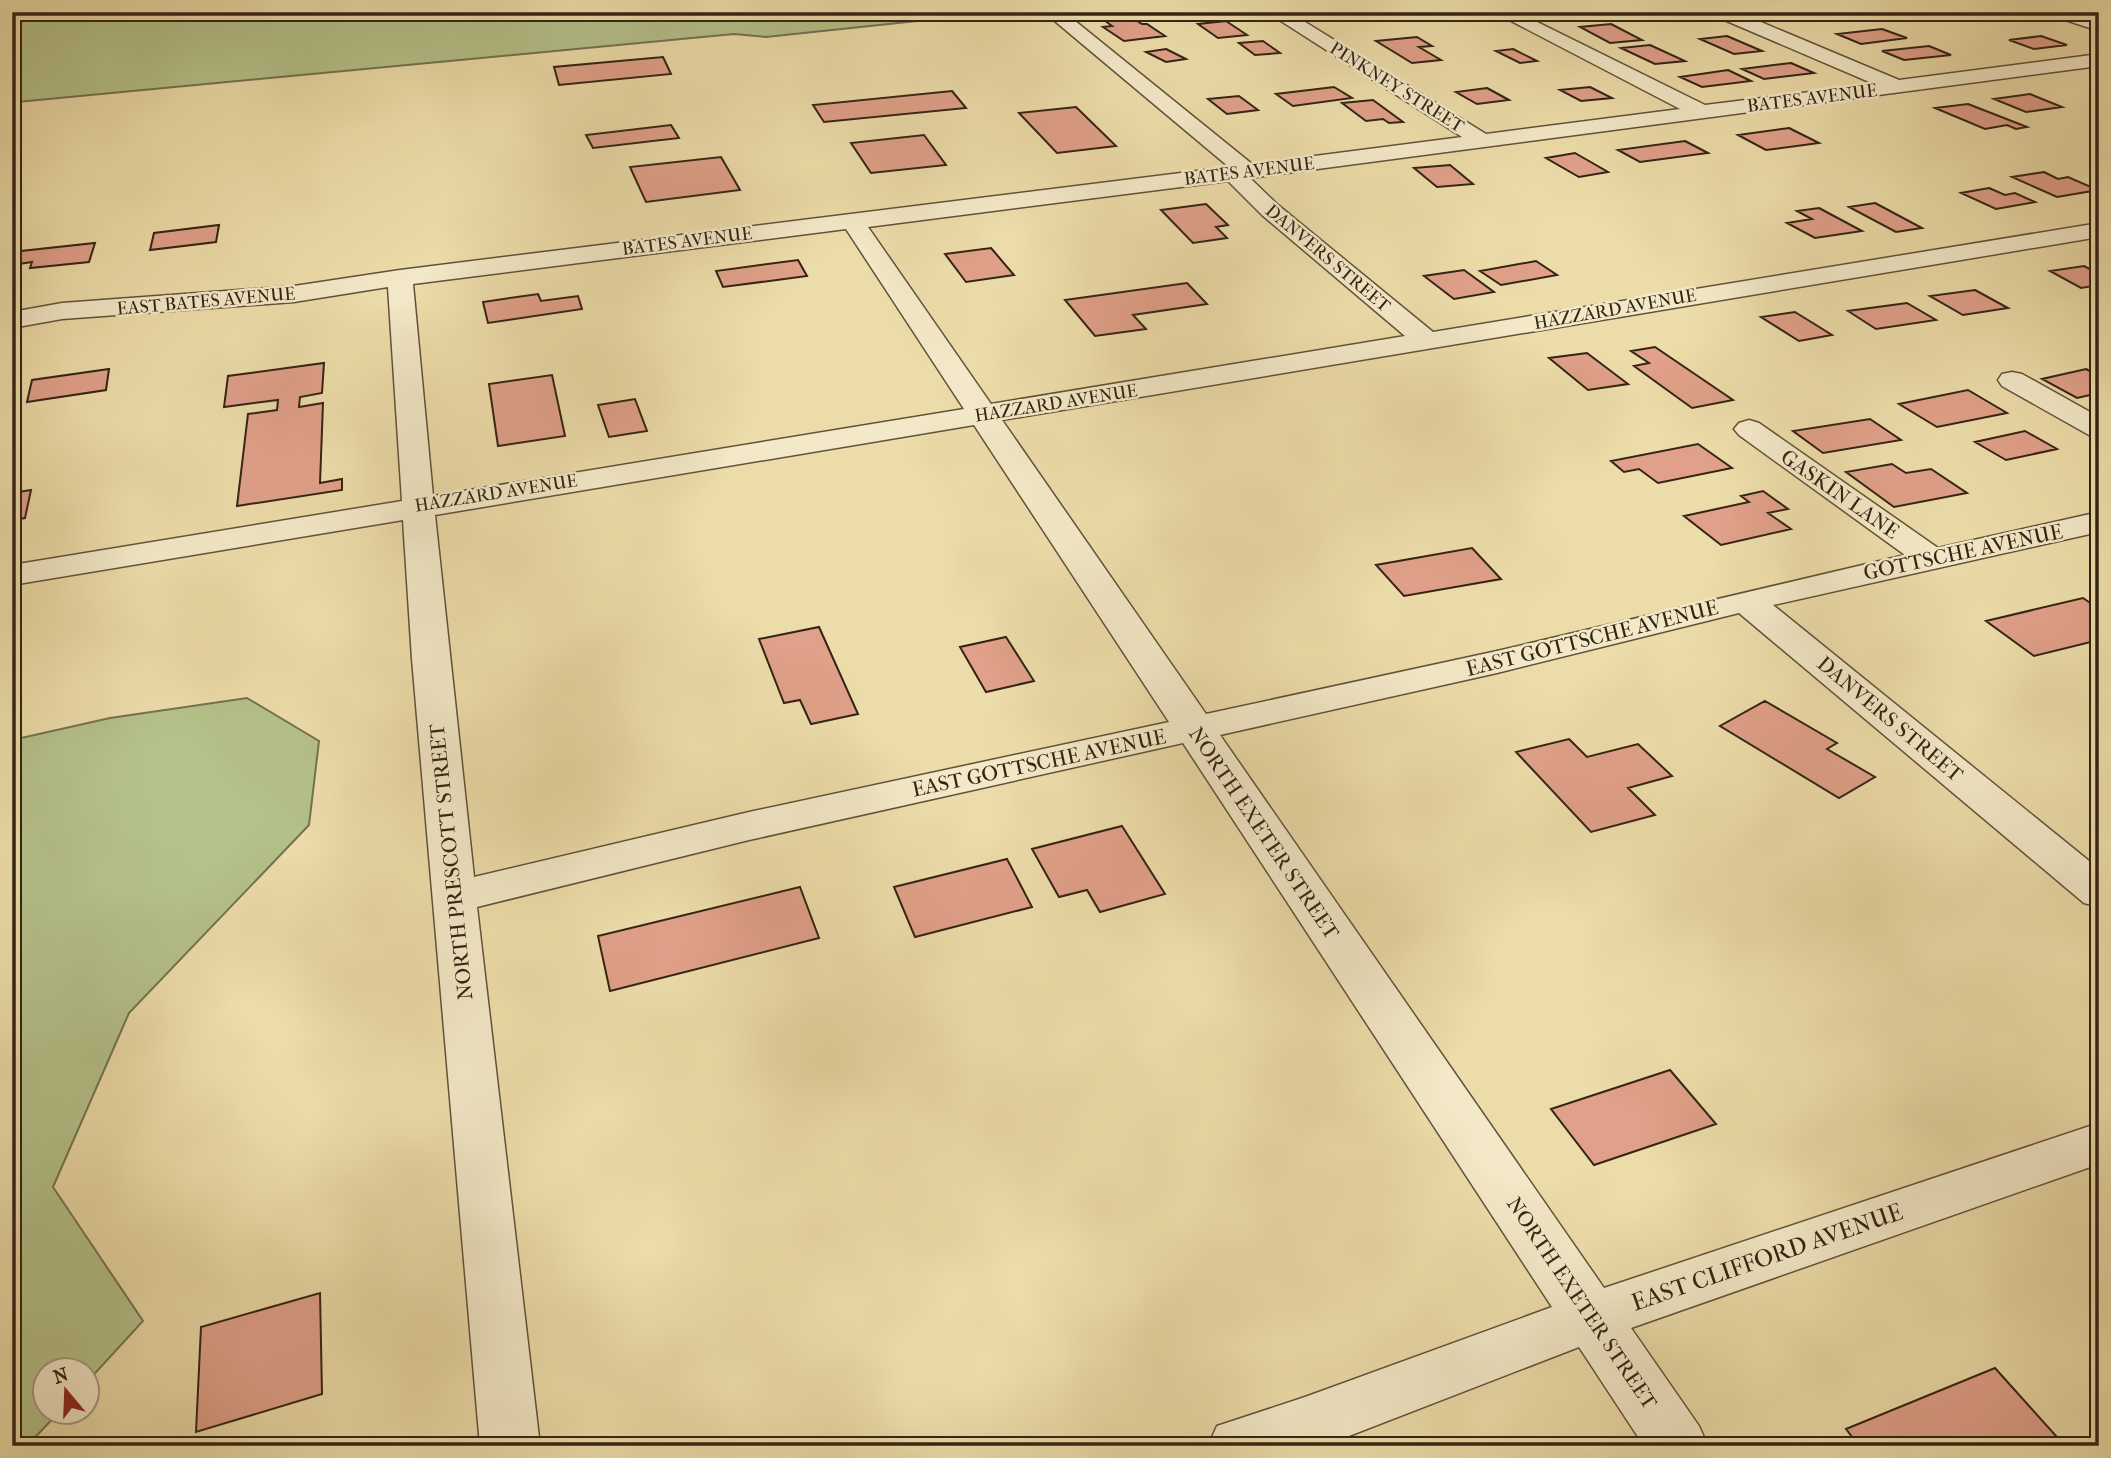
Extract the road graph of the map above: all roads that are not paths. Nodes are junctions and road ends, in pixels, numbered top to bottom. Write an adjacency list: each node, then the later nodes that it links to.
1 (1053, 12): 11 (street, DANVERS STREET)
2 (1276, 12): 10 (street, PINKNEY STREET)
3 (1503, 12): 9 (street)
4 (1721, 12): 8 (street)
5 (2059, 12): 6 (street)
6 (2099, 26)
7 (2099, 60): 8 (street, BATES AVENUE)
8 (1898, 86): 9 (street, BATES AVENUE)
9 (1702, 112): 10 (street, BATES AVENUE)
10 (1483, 141): 11 (street, BATES AVENUE)
11 (1240, 172): 12 (street, BATES AVENUE); 16 (street, DANVERS STREET)
12 (852, 220): 14 (street, BATES AVENUE); 18 (street, NORTH EXETER STREET)
13 (2099, 230): 16 (street, HAZZARD AVENUE)
14 (400, 278): 15 (street, EAST BATES AVENUE); 21 (street, NORTH PRESCOTT STREET)
15 (12, 320)
16 (1426, 340): 18 (street, HAZZARD AVENUE)
17 (2012, 380): 20 (street)
18 (983, 415): 21 (street, HAZZARD AVENUE); 26 (street, NORTH EXETER STREET)
19 (1749, 429): 23 (street, GASKIN LANE)
20 (2099, 429)
21 (418, 506): 24 (street, HAZZARD AVENUE); 28 (street, NORTH PRESCOTT STREET)
22 (2099, 522): 23 (street, GOTTSCHE AVENUE)
23 (1930, 558): 25 (street, GOTTSCHE AVENUE)
24 (12, 575)
25 (1746, 601): 26 (street, EAST GOTTSCHE AVENUE); 27 (street, DANVERS STREET)
26 (1194, 730): 28 (street, EAST GOTTSCHE AVENUE); 30 (street, NORTH EXETER STREET)
27 (2099, 892)
28 (454, 897): 31 (street, NORTH PRESCOTT STREET)
29 (2099, 1143): 30 (street, EAST CLIFFORD AVENUE)
30 (1592, 1317): 32 (street, EAST CLIFFORD AVENUE); 33 (street, NORTH EXETER STREET)
31 (510, 1446)
32 (1238, 1446)
33 (1678, 1446)

